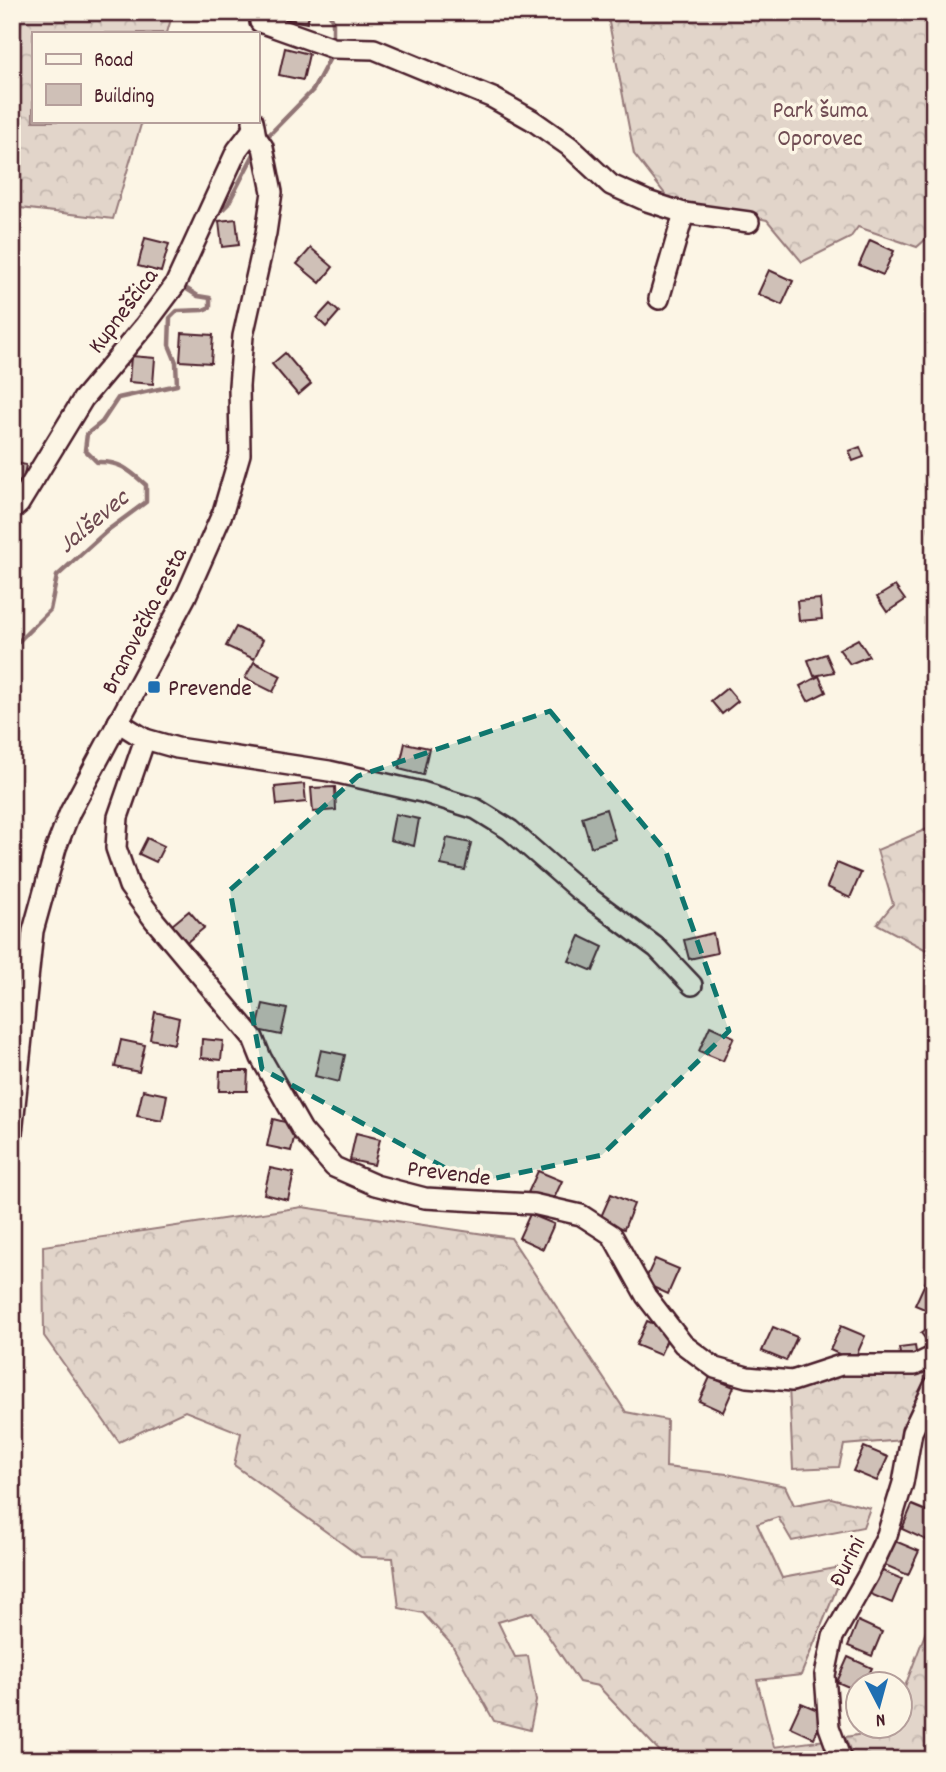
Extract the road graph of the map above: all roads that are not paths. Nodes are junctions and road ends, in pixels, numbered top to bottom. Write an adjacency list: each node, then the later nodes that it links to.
1 (260, 25): 3 (street)
2 (256, 133): 6 (street, Kupneščica); 7 (street, Branovečka cesta)
3 (684, 213): 4 (street); 5 (street)
4 (749, 222)
5 (659, 299)
6 (12, 510)
7 (118, 722): 8 (street); 10 (street, Branovečka cesta)
8 (145, 739): 9 (street); 11 (street, Prevende)
9 (692, 985)
10 (12, 1133)
11 (934, 1356)
12 (934, 1386): 13 (street, Đurini)
13 (841, 1760)

